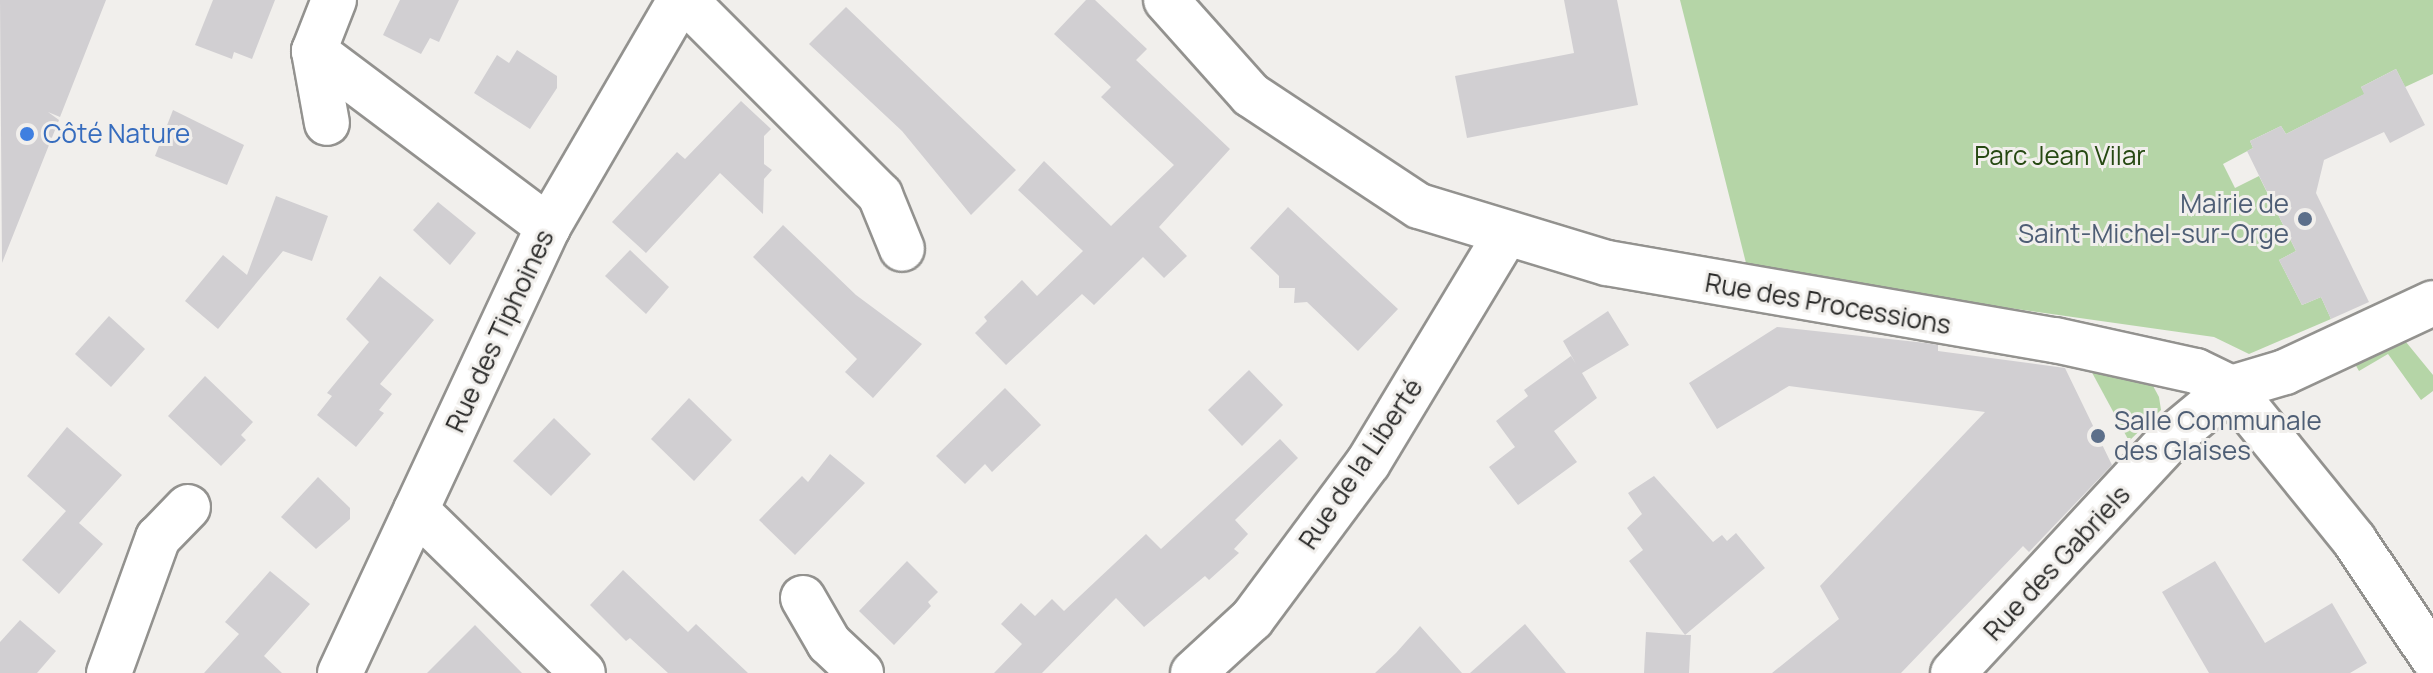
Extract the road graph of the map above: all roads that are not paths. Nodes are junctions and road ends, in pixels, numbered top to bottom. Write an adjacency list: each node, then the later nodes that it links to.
1 (334, 0): 4 (street)
2 (682, 0): 6 (street, Rue des Tiphoines); 8 (street)
3 (1166, 0): 7 (street, Rue des Processions)
4 (314, 51): 5 (street); 6 (street)
5 (327, 123)
6 (548, 227): 12 (street, Rue des Tiphoines)
7 (1505, 236): 10 (street, Rue des Processions); 19 (street, Rue de la Liberté)
8 (902, 249)
9 (2433, 303): 10 (street)
10 (2231, 388): 14 (street, Rue des Processions); 20 (street, Rue des Gabriels)
11 (188, 507): 15 (street)
12 (416, 510): 16 (street, Rue des Tiphoines); 17 (street)
13 (803, 598): 18 (street)
14 (2433, 658)
15 (109, 673)
16 (340, 673)
17 (583, 673)
18 (861, 673)
19 (1193, 673)
20 (1953, 673)

